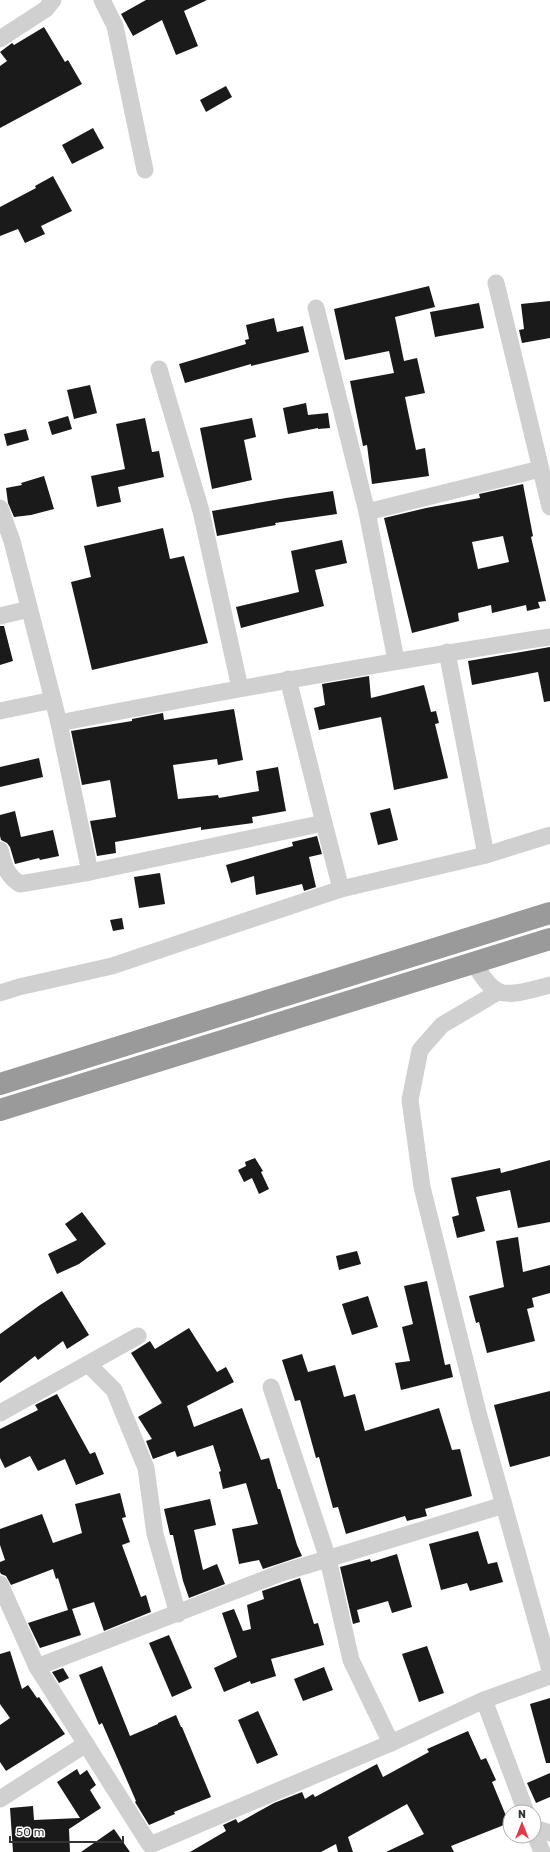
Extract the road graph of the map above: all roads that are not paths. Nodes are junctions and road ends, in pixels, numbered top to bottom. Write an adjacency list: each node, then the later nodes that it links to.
1 (53, 0): 3 (street)
2 (102, 0): 4 (street)
3 (0, 39)
4 (145, 170)
5 (496, 283): 8 (street)
6 (316, 308): 11 (street)
7 (159, 369): 18 (street)
8 (540, 469): 9 (street); 11 (street)
9 (550, 507)
10 (0, 508): 12 (street)
11 (367, 512): 16 (street)
12 (29, 609): 13 (street); 19 (street)
13 (0, 616)
14 (550, 637): 15 (street)
15 (448, 652): 16 (street); 25 (street)
16 (396, 660): 17 (street)
17 (288, 679): 18 (street); 22 (street)
18 (240, 688): 21 (street)
19 (53, 700): 20 (street); 21 (street)
20 (0, 711)
21 (59, 723): 26 (street)
22 (324, 823): 26 (street); 27 (street)
23 (550, 835): 25 (street)
24 (0, 850): 26 (street)
25 (486, 855): 27 (street)
26 (90, 872)
27 (341, 889): 33 (street)
28 (550, 913): 34 (highway)
29 (550, 939): 30 (highway)
30 (472, 963): 32 (street); 35 (highway)
31 (550, 985): 32 (street)
32 (498, 992): 40 (street)
33 (0, 993)
34 (0, 1084)
35 (0, 1110)
36 (138, 1336): 37 (street)
37 (88, 1364): 39 (street); 43 (street)
38 (271, 1387): 41 (street)
39 (0, 1413)
40 (504, 1505): 41 (street); 45 (street)
41 (328, 1559): 43 (street); 48 (street)
42 (0, 1584): 44 (street)
43 (178, 1614): 44 (street)
44 (37, 1667): 49 (street)
45 (550, 1670)
46 (550, 1676): 47 (street)
47 (484, 1700): 48 (street); 51 (street)
48 (391, 1743): 52 (street)
49 (86, 1744): 50 (street); 52 (street)
50 (0, 1799)
51 (523, 1804)
52 (152, 1849)

